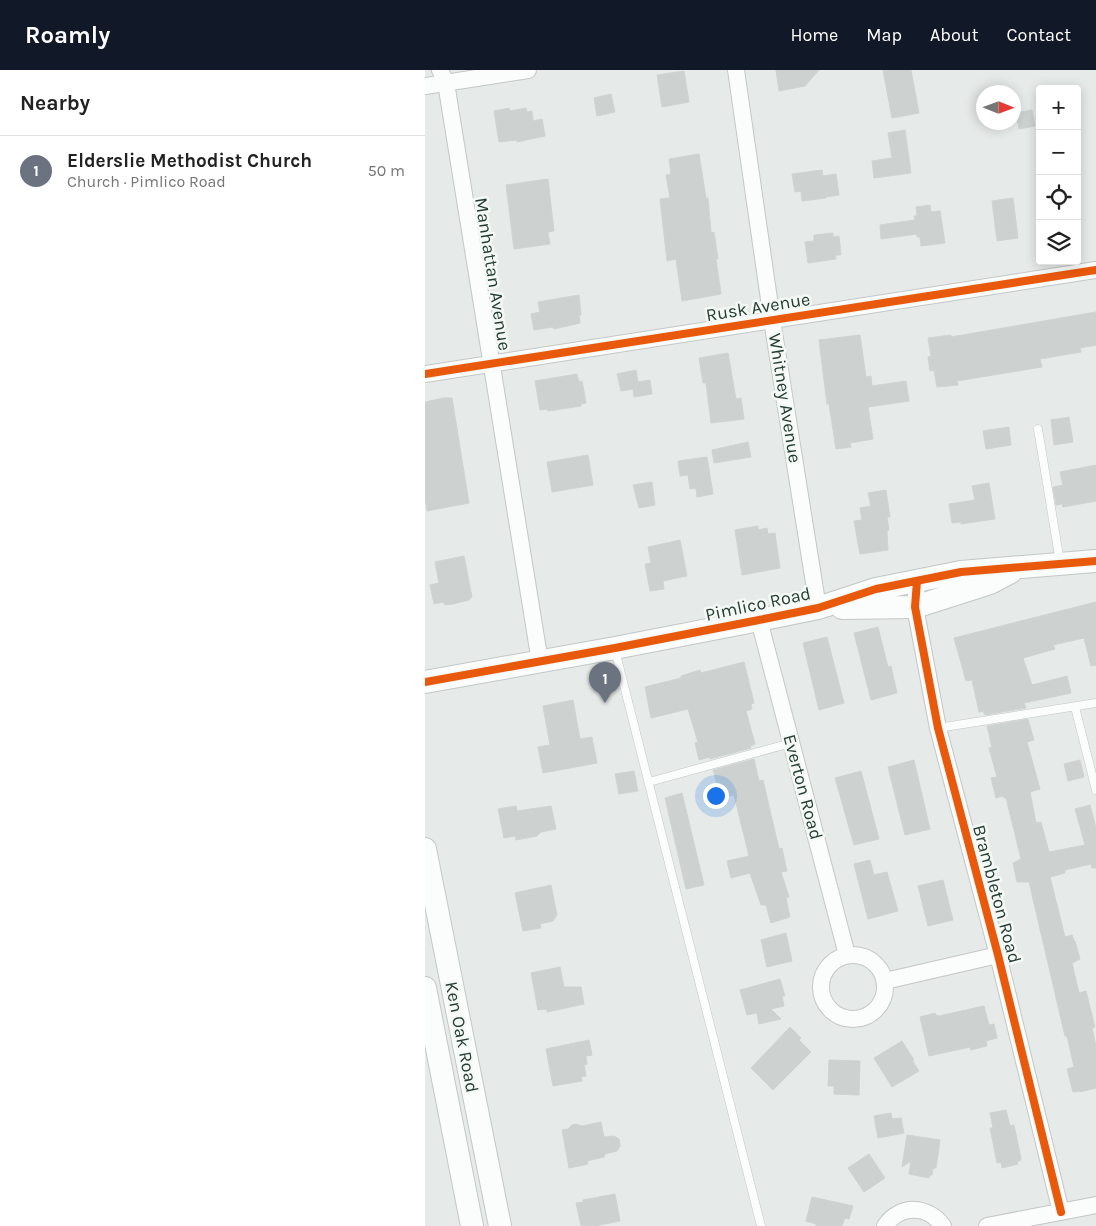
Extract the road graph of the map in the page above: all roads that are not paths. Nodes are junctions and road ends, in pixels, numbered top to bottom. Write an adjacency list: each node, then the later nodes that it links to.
1 (528, 70): 3 (street)
2 (736, 70): 6 (street, Whitney Avenue)
3 (443, 76): 4 (street); 7 (street, Manhattan Avenue)
4 (425, 86)
5 (1096, 270): 6 (street, Rusk Avenue)
6 (772, 320): 7 (street, Rusk Avenue); 15 (street, Whitney Avenue)
7 (492, 363): 8 (street, Rusk Avenue); 18 (street, Manhattan Avenue)
8 (425, 374)
9 (1038, 429): 11 (lane)
10 (1096, 561): 11 (street, Pimlico Road)
11 (1060, 564): 12 (street, Pimlico Road)
12 (1015, 568): 13 (street, Pimlico Road); 14 (street, Pimlico Road)
13 (917, 582): 14 (street, Brambleton Road); 15 (street, Pimlico Road)
14 (915, 607): 15 (street, Pimlico Road); 22 (street, Brambleton Road)
15 (818, 608): 16 (street, Pimlico Road)
16 (759, 620): 17 (street, Pimlico Road); 23 (street, Everton Road)
17 (615, 648): 18 (street, Pimlico Road); 24 (lane)
18 (540, 662): 19 (street, Pimlico Road)
19 (425, 682)
20 (1096, 703): 21 (lane)
21 (1075, 707): 22 (lane); 25 (lane)
22 (938, 728): 28 (street, Brambleton Road)
23 (791, 743): 24 (lane); 27 (street, Everton Road)
24 (649, 782): 36 (lane)
25 (1096, 790)
26 (425, 849): 35 (street, Ken Oak Road)
27 (847, 955): 29 (street); 29 (street)
28 (998, 956): 29 (street); 32 (street, Brambleton Road)
29 (885, 981)
30 (425, 988): 34 (street, Ken Oak Road)
31 (1096, 1205): 32 (street)
32 (1061, 1212): 33 (street)
33 (1043, 1221): 39 (street)
34 (472, 1226)
35 (500, 1226)
36 (761, 1226)
37 (885, 1226): 38 (street)
38 (943, 1226)
39 (987, 1226)

